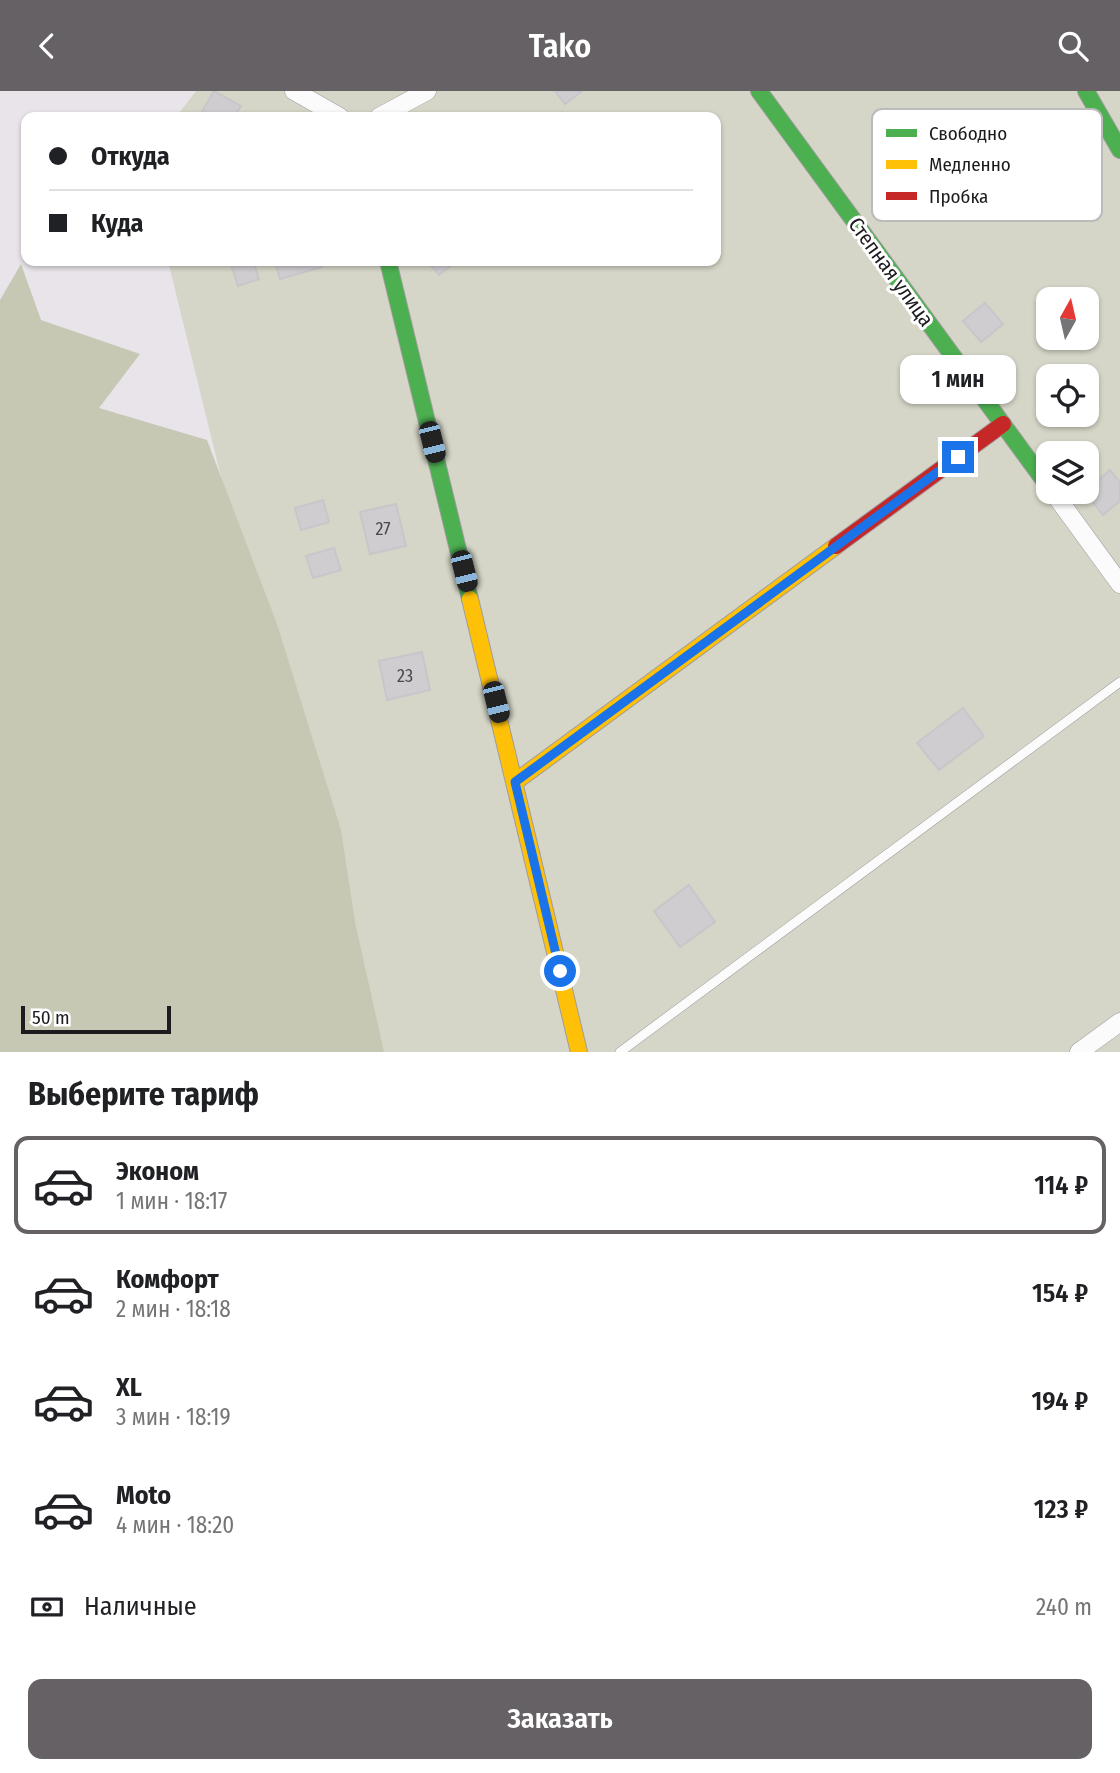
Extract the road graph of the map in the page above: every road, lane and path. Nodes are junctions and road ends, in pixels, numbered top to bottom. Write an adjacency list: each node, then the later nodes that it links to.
1 (294, 91): 6 (street)
2 (427, 91): 7 (street)
3 (759, 91): 11 (street, Степная улица)
4 (1086, 91): 5 (street)
5 (1098, 109)
6 (331, 112)
7 (388, 112)
8 (1102, 115): 9 (street)
9 (1120, 151)
10 (389, 266): 16 (street)
11 (1003, 424): 12 (street, Степная улица); 16 (street)
12 (1036, 469)
13 (1061, 504): 14 (street)
14 (1120, 584)
15 (1120, 682): 19 (lane)
16 (515, 782): 18 (street)
17 (1120, 1022): 20 (street)
18 (579, 1052)
19 (620, 1052)
20 (1079, 1052)

